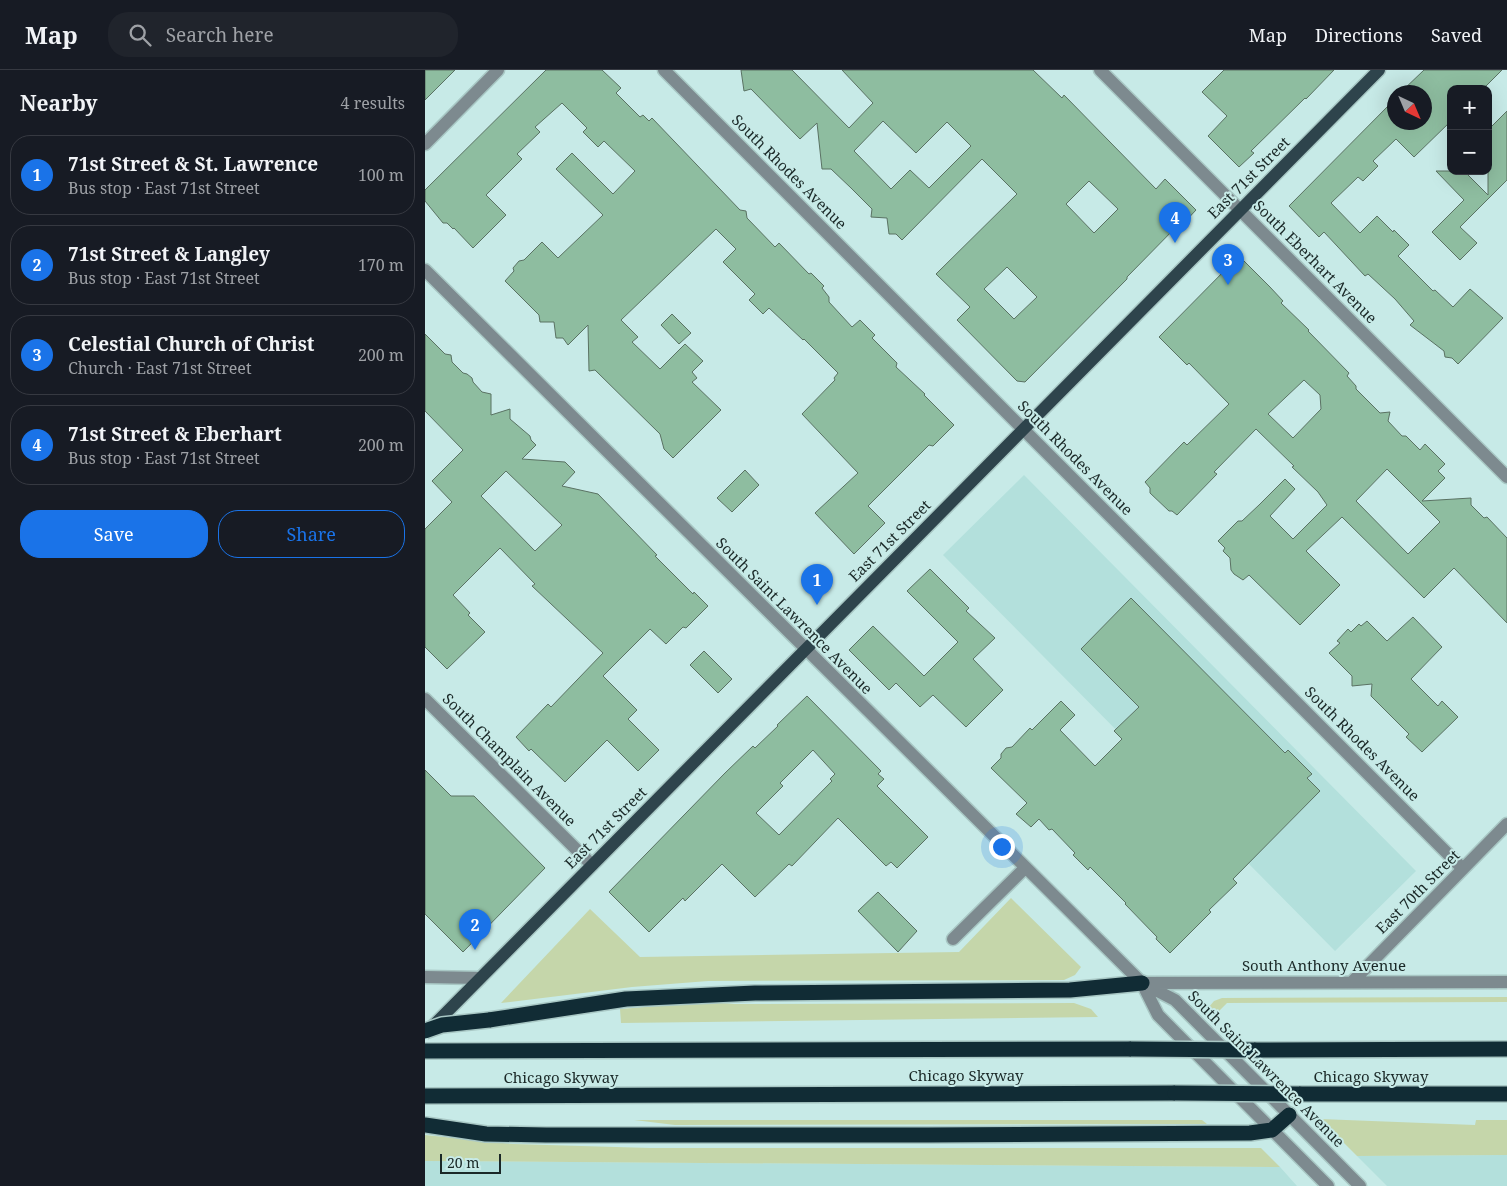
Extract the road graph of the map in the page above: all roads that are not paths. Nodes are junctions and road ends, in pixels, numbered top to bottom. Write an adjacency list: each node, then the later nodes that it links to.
1 (498, 70): 5 (street)
2 (664, 70): 8 (street, South Rhodes Avenue)
3 (1100, 70): 6 (street, South Eberhart Avenue)
4 (1379, 70): 6 (main road, East 71st Street)
5 (425, 144)
6 (1241, 210): 8 (main road, East 71st Street); 9 (street, South Eberhart Avenue)
7 (425, 270): 10 (street, South Saint Lawrence Avenue)
8 (1024, 429): 10 (main road, East 71st Street); 15 (street, South Rhodes Avenue)
9 (1507, 477)
10 (805, 650): 13 (main road, East 71st Street); 14 (street, South Saint Lawrence Avenue)
11 (425, 699): 13 (street, South Champlain Avenue)
12 (1507, 824): 15 (street, East 70th Street)
13 (592, 865): 18 (main road, East 71st Street)
14 (1025, 868): 16 (street); 21 (street, South Saint Lawrence Avenue)
15 (1463, 869): 19 (street, East 70th Street)
16 (953, 939)
17 (425, 977): 18 (street)
18 (480, 978): 22 (main road, East 71st Street)
19 (1352, 982): 20 (street, South Anthony Avenue); 21 (street, South Anthony Avenue)
20 (1507, 982)
21 (1142, 983): 22 (highway, bridge); 27 (street, South Saint Lawrence Avenue); 29 (street, South Saint Lawrence Avenue)
22 (425, 1033)
23 (1507, 1049): 24 (highway, Chicago Skyway, bridge)
24 (425, 1051)
25 (1507, 1094): 26 (highway, Chicago Skyway, bridge)
26 (425, 1096)
27 (1289, 1115): 29 (highway); 31 (street, South Saint Lawrence Avenue)
28 (425, 1126): 29 (highway)
29 (1272, 1130): 30 (street, South Saint Lawrence Avenue)
30 (1328, 1186)
31 (1360, 1186)

